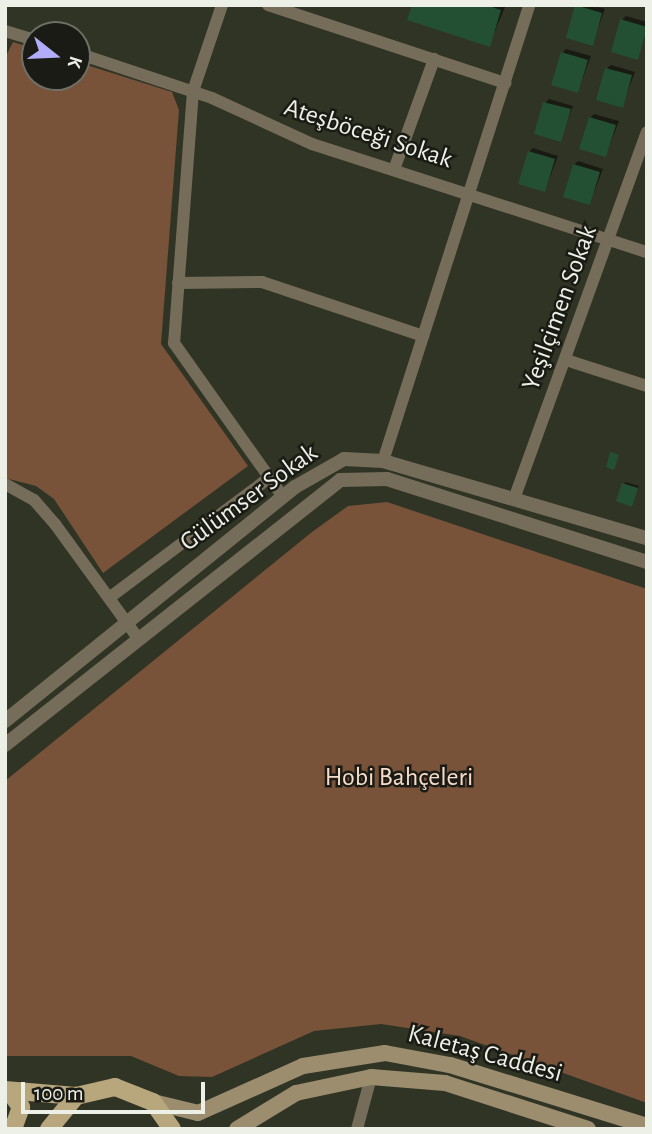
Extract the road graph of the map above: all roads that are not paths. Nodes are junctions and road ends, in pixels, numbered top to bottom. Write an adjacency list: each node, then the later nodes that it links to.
1 (222, 5): 7 (street)
2 (268, 5): 5 (street)
3 (529, 5): 6 (street)
4 (91, 58): 7 (street, Ateşböceği Sokak)
5 (434, 59): 6 (street); 9 (street)
6 (505, 83): 10 (street)
7 (192, 91): 9 (street, Ateşböceği Sokak); 13 (street)
8 (647, 132): 11 (street, Yeşilçimen Sokak)
9 (395, 167): 10 (street, Ateşböceği Sokak)
10 (471, 192): 11 (street, Ateşböceği Sokak); 14 (street)
11 (610, 239): 12 (street, Ateşböceği Sokak); 15 (street, Yeşilçimen Sokak)
12 (647, 252)
13 (178, 283): 14 (street); 18 (street)
14 (423, 336): 17 (street)
15 (566, 360): 16 (street); 21 (street, Yeşilçimen Sokak)
16 (647, 386)
17 (383, 461): 20 (street, Gülümser Sokak); 21 (street, Gülümser Sokak)
18 (269, 478): 20 (street); 24 (street)
19 (5, 484): 24 (street)
20 (282, 497): 25 (street, Gülümser Sokak)
21 (514, 499): 22 (street, Gülümser Sokak)
22 (647, 538)
23 (647, 562): 26 (street)
24 (109, 598): 25 (street)
25 (127, 622): 26 (street); 27 (street, Gülümser Sokak)
26 (137, 637): 28 (street)
27 (5, 721)
28 (5, 745)
29 (372, 1077): 37 (main road, Kaletaş Caddesi); 38 (street); 39 (main road, Kaletaş Caddesi)
30 (7, 1091): 31 (main road); 34 (main road)
31 (76, 1096): 32 (main road); 35 (main road)
32 (153, 1102): 33 (main road, Kaletaş Caddesi); 36 (main road)
33 (647, 1126)
34 (13, 1129)
35 (49, 1129)
36 (173, 1129)
37 (237, 1129)
38 (357, 1129)
39 (588, 1129)

